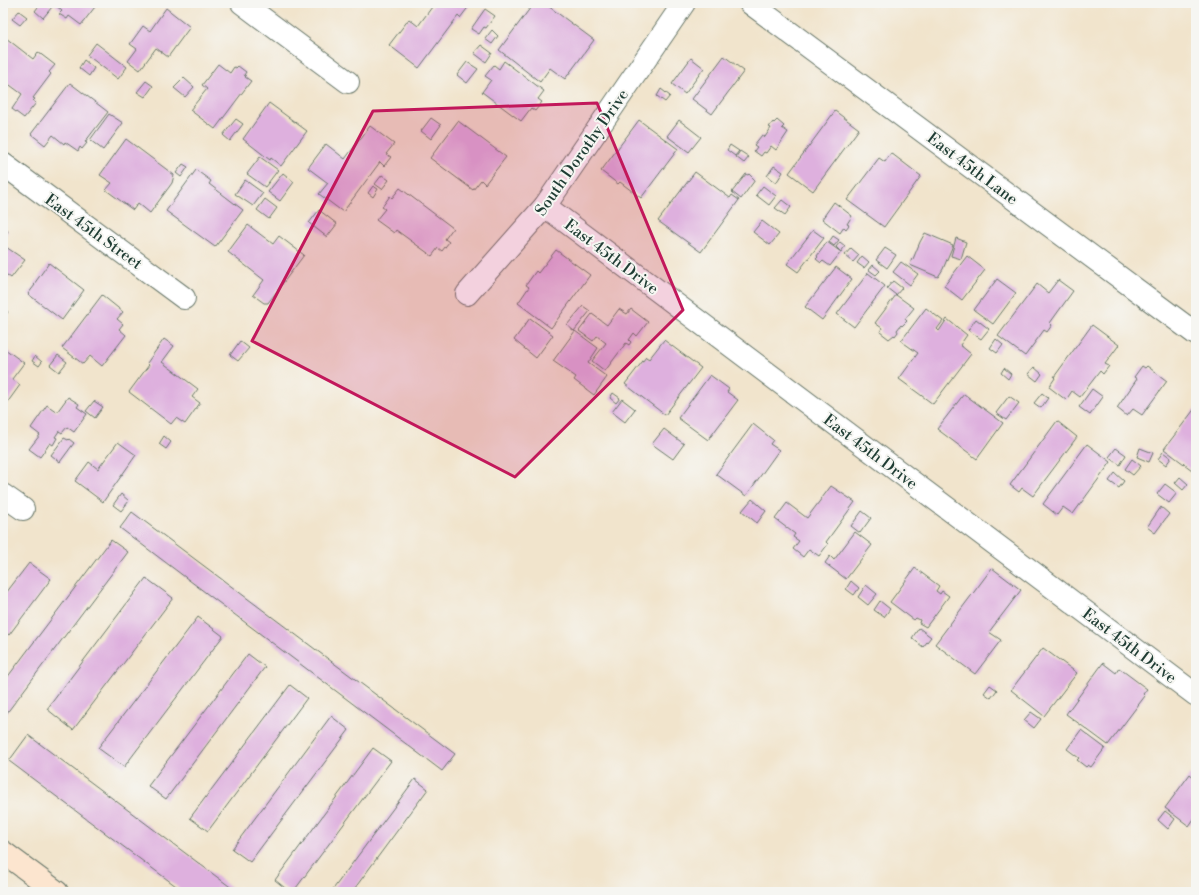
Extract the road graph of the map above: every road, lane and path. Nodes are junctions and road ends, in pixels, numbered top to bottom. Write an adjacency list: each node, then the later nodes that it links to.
1 (242, 3): 4 (street)
2 (684, 3): 6 (street, South Dorothy Drive)
3 (750, 3): 9 (street, East 45th Lane)
4 (348, 82)
5 (3, 164): 8 (street, East 45th Street)
6 (545, 206): 7 (street, South Dorothy Drive); 12 (street, East 45th Drive)
7 (467, 294)
8 (184, 298)
9 (1196, 334)
10 (3, 495): 11 (street)
11 (23, 509)
12 (1196, 695)
13 (3, 852): 14 (street)
14 (57, 892)

